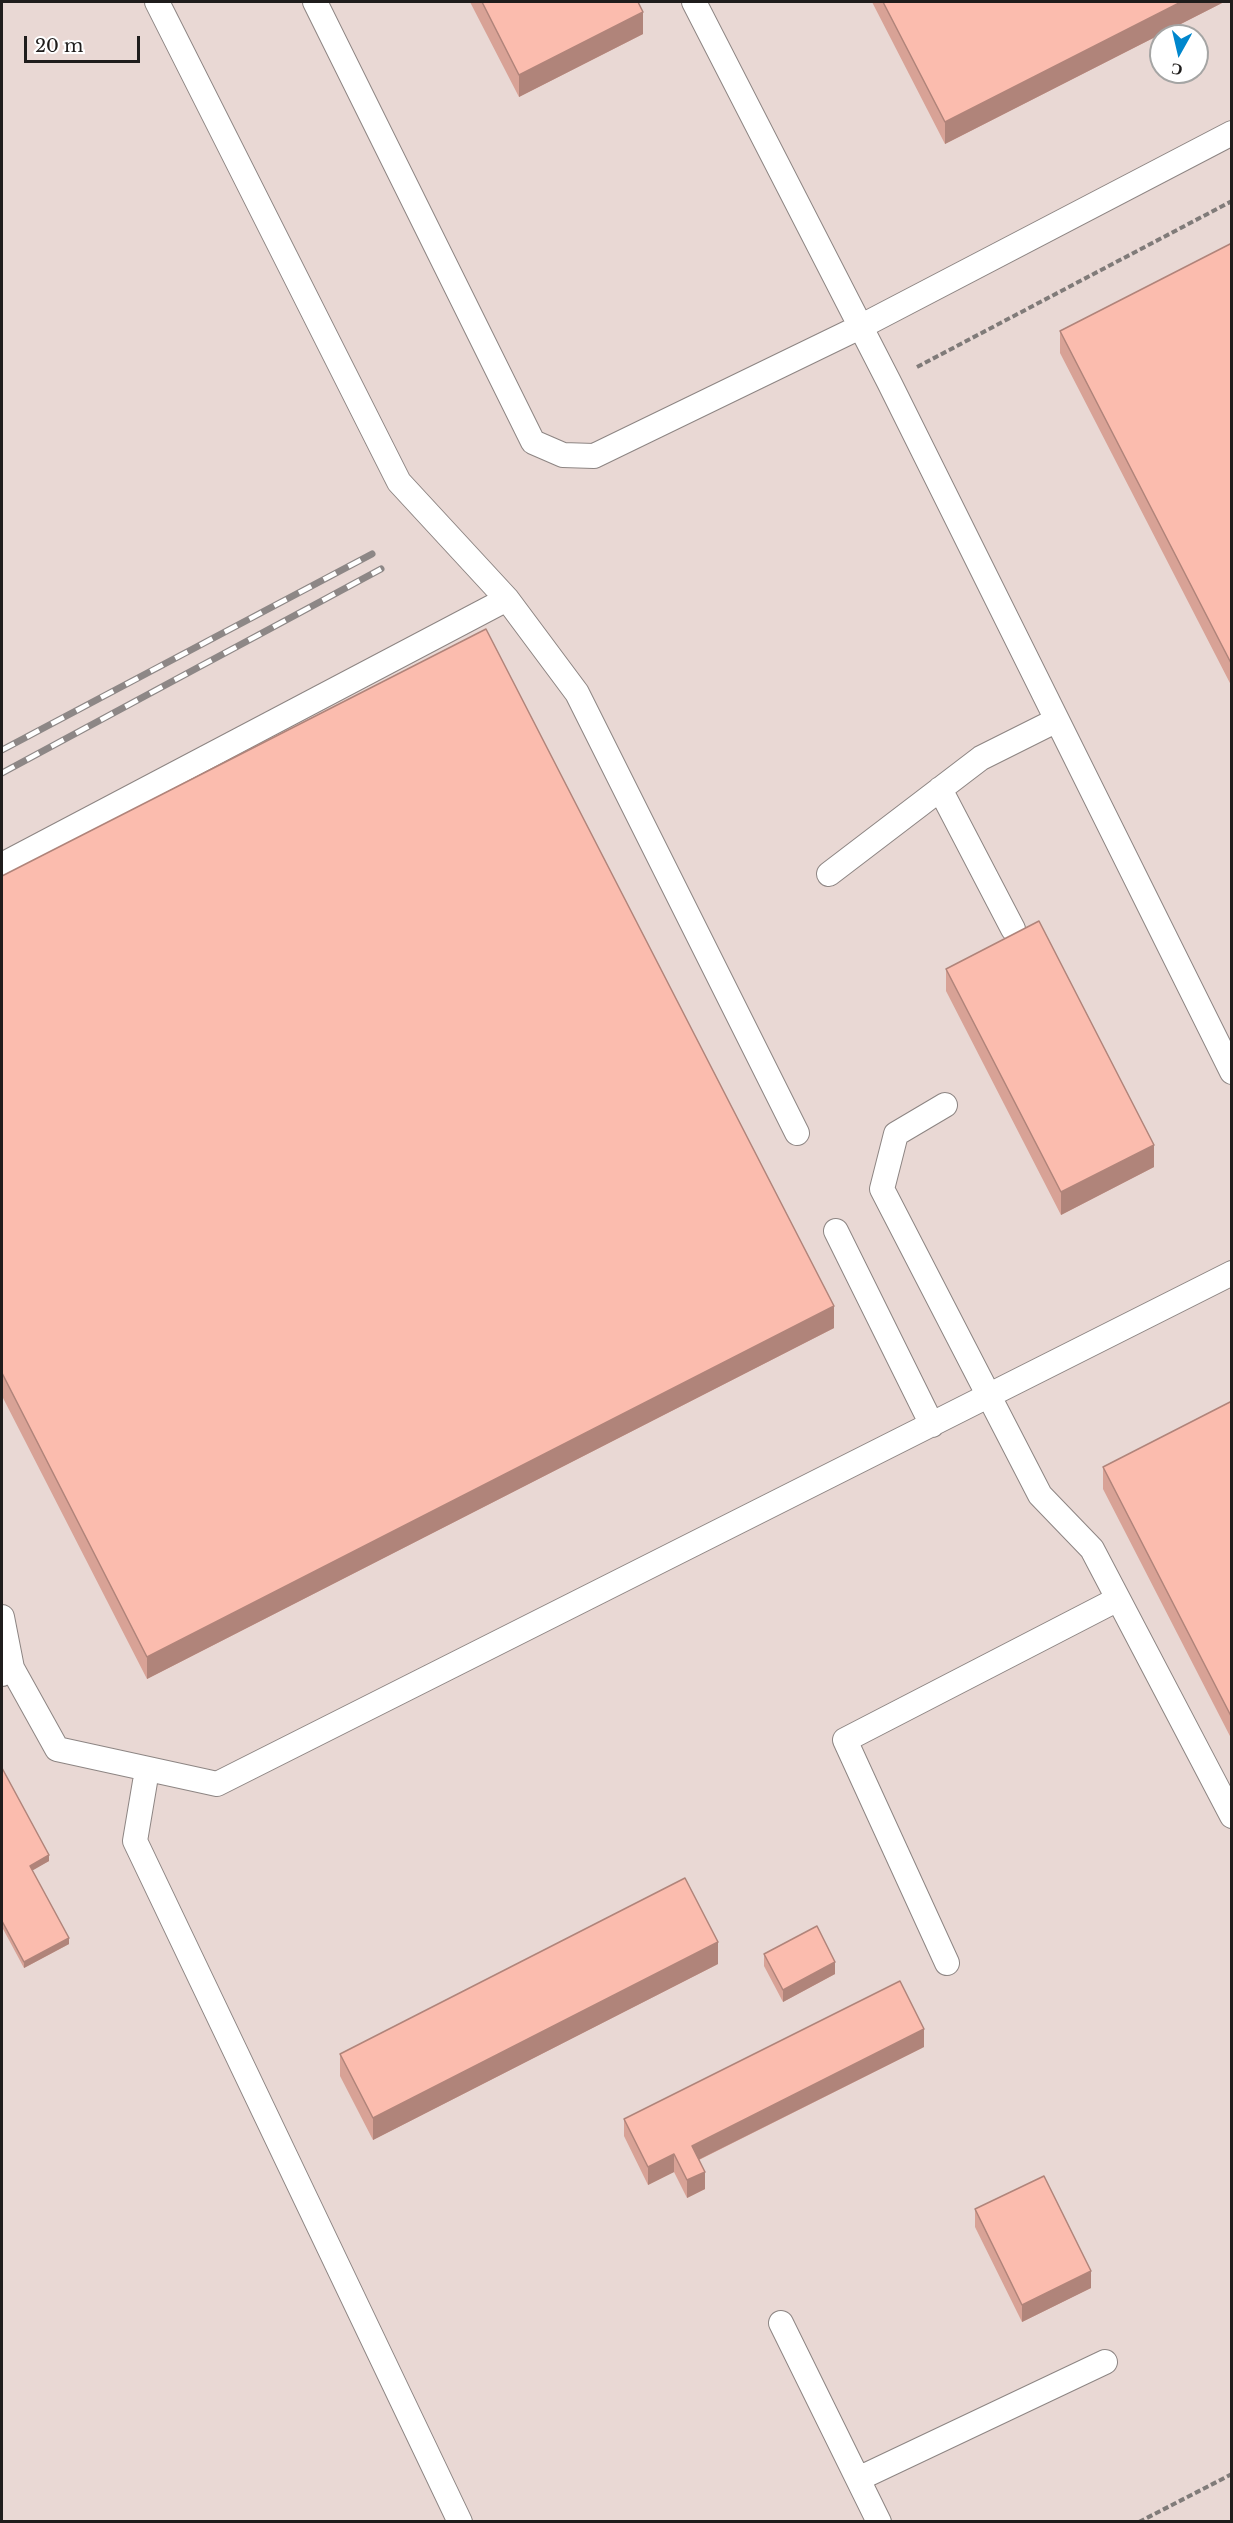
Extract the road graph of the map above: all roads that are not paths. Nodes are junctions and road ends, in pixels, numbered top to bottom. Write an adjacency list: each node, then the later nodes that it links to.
1 (157, 2): 6 (lane)
2 (315, 2): 5 (lane)
3 (694, 2): 5 (lane)
4 (1232, 133): 5 (lane)
5 (860, 327): 7 (lane)
6 (507, 600): 9 (lane); 14 (lane)
7 (1057, 720): 8 (lane); 12 (lane)
8 (940, 789): 10 (lane); 11 (lane)
9 (2, 865)
10 (829, 874)
11 (1014, 929)
12 (1232, 1072)
13 (945, 1105): 17 (lane)
14 (796, 1133)
15 (836, 1231): 18 (lane)
16 (1232, 1273): 17 (lane)
17 (989, 1397): 18 (lane); 19 (lane)
18 (932, 1425): 22 (lane)
19 (1118, 1599): 23 (lane); 24 (lane)
20 (2, 1617): 21 (lane)
21 (7, 1671): 22 (lane)
22 (147, 1770): 28 (lane)
23 (1232, 1816)
24 (947, 1963)
25 (781, 2323): 27 (lane)
26 (1105, 2362): 27 (lane)
27 (858, 2479): 29 (lane)
28 (460, 2522)
29 (879, 2522)

